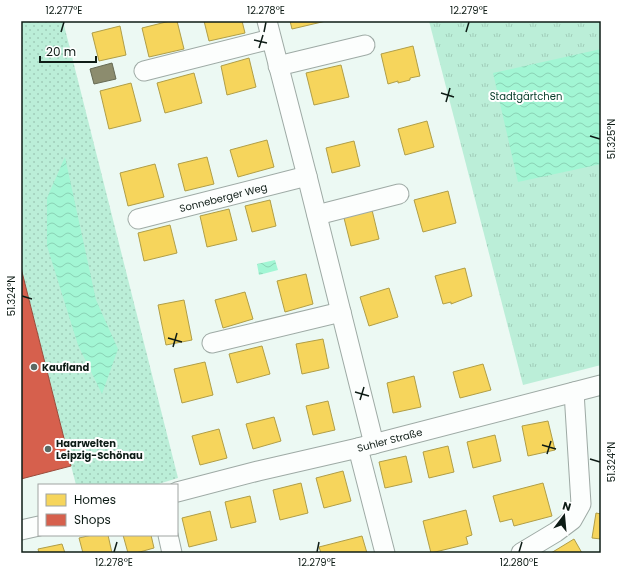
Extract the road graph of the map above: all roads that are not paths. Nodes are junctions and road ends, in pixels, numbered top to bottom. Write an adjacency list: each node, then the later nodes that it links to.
1 (269, 30): 3 (street); 4 (street)
2 (365, 45): 3 (street)
3 (278, 66): 5 (street)
4 (144, 71)
5 (308, 176): 7 (street); 8 (street, Sonneberger Weg)
6 (399, 194): 7 (street)
7 (317, 215): 9 (street)
8 (138, 219)
9 (341, 312): 10 (street); 13 (street)
10 (212, 343)
11 (601, 385): 12 (street, Suhler Straße)
12 (574, 392): 13 (street, Suhler Straße); 20 (street)
13 (366, 446): 14 (street, Suhler Straße); 19 (street)
14 (178, 492)
15 (38, 526): 16 (street)
16 (21, 530)
17 (168, 536): 18 (street)
18 (172, 553)
19 (385, 553)
20 (521, 553)

